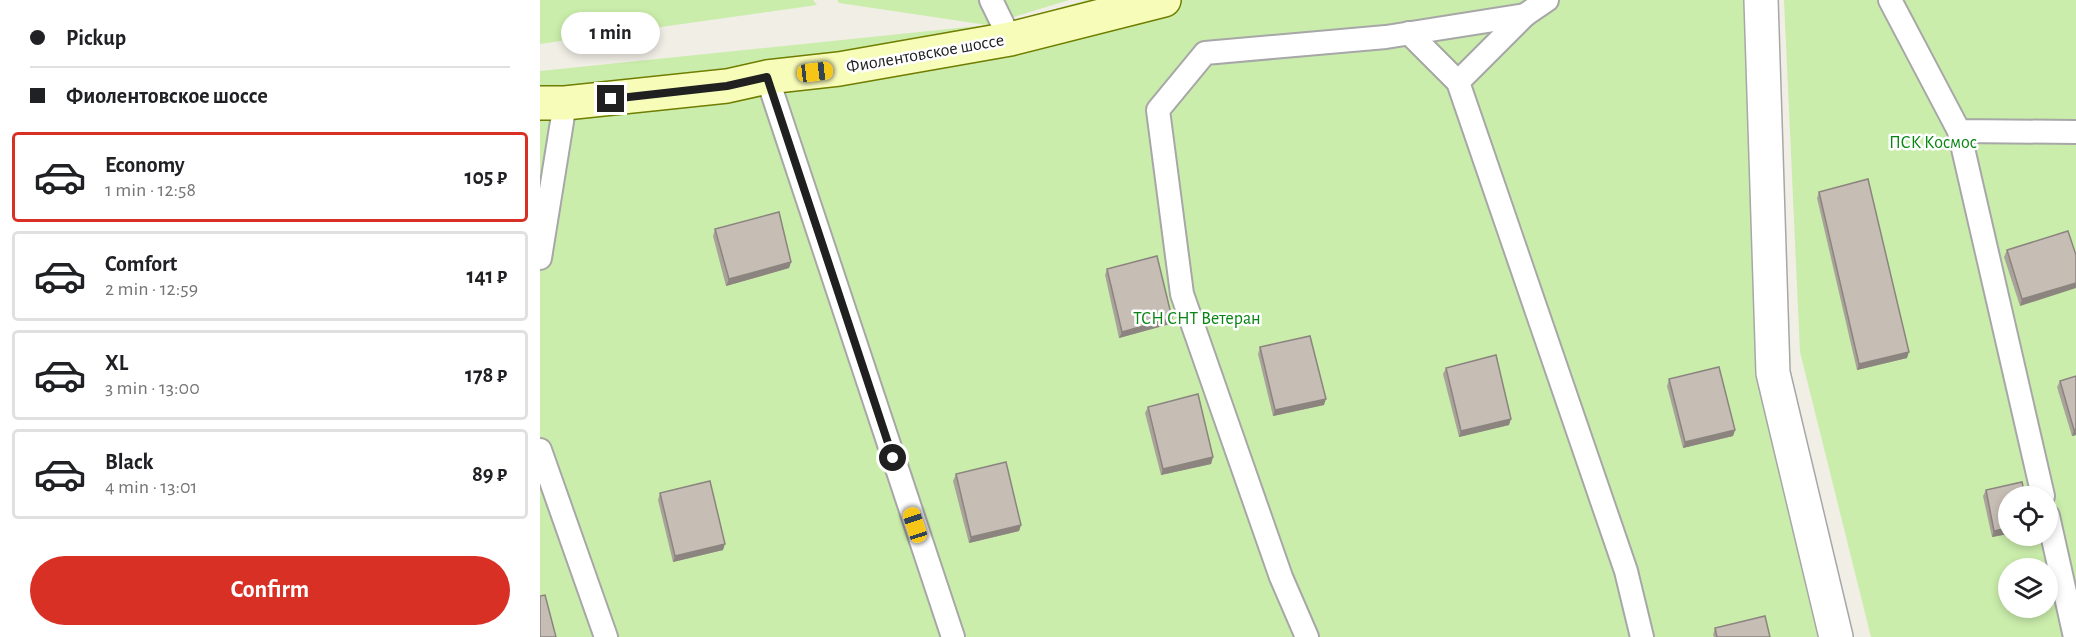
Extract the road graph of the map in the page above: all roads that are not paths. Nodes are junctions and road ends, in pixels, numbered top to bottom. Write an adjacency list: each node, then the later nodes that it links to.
1 (991, 0): 8 (lane)
2 (1164, 0): 8 (main road, Фиолентовское шоссе)
3 (1547, 0): 6 (lane)
4 (1761, 0): 22 (street)
5 (1890, 0): 12 (lane)
6 (1525, 15): 7 (lane); 10 (lane)
7 (1409, 33): 10 (lane); 20 (lane)
8 (1010, 39): 9 (main road, Фиолентовское шоссе)
9 (767, 77): 11 (main road, Фиолентовское шоссе); 19 (lane)
10 (1458, 82): 21 (lane)
11 (552, 103): 14 (lane)
12 (1959, 131): 13 (lane); 16 (lane)
13 (2076, 132)
14 (540, 258)
15 (540, 450): 18 (lane)
16 (2041, 486)
17 (2055, 546): 23 (lane)
18 (606, 637)
19 (952, 637)
20 (1307, 637)
21 (1642, 637)
22 (1836, 637)
23 (2075, 637)

